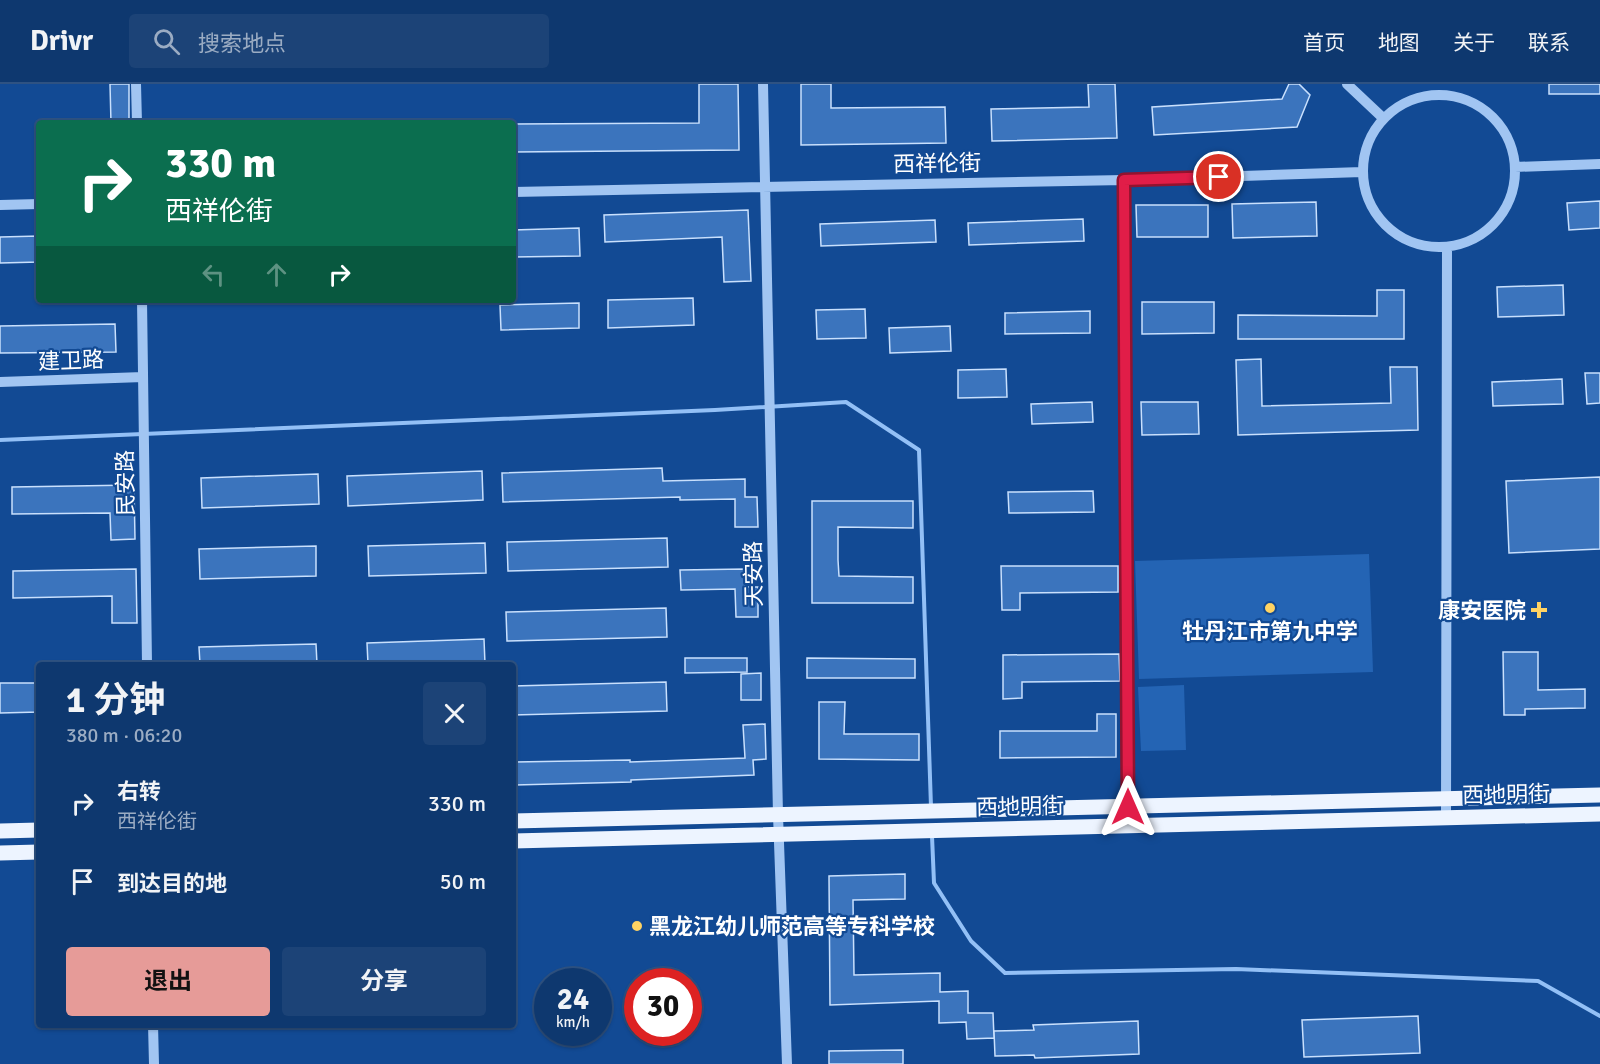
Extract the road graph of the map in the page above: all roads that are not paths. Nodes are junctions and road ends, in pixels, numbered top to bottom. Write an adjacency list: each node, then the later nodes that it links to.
1 (136, 84): 6 (street)
2 (763, 84): 11 (street, 天安路)
3 (1347, 84): 5 (street)
4 (1437, 89): 5 (street); 8 (street)
5 (1383, 118): 9 (street)
6 (137, 120)
7 (1600, 164): 8 (street)
8 (1515, 167): 15 (street)
9 (1362, 172): 10 (street, 西祥伦街); 15 (street)
10 (1124, 180): 11 (street, 西祥伦街); 22 (street)
11 (765, 186): 12 (street, 西祥伦街); 24 (street, 天安路)
12 (516, 192)
13 (36, 204): 14 (street)
14 (0, 205)
15 (1447, 248): 21 (street)
16 (142, 303): 17 (street, 民安路)
17 (143, 377): 18 (street, 建卫路); 19 (street, 民安路)
18 (0, 382)
19 (147, 662)
20 (1600, 795): 21 (main road, 西地明街)
21 (1444, 799): 22 (main road, 西地明街); 25 (street)
22 (1128, 807): 24 (main road, 西地明街)
23 (1600, 814): 25 (main road, 西地明街)
24 (778, 815): 26 (main road, 西地明街); 29 (street, 天安路)
25 (1446, 818): 29 (main road, 西地明街)
26 (516, 821)
27 (36, 830): 28 (main road)
28 (0, 831)
29 (780, 834): 30 (main road, 西地明街); 35 (street, 天安路)
30 (516, 841)
31 (36, 852): 32 (main road)
32 (0, 853)
33 (153, 1028): 34 (street)
34 (154, 1064)
35 (787, 1064)

